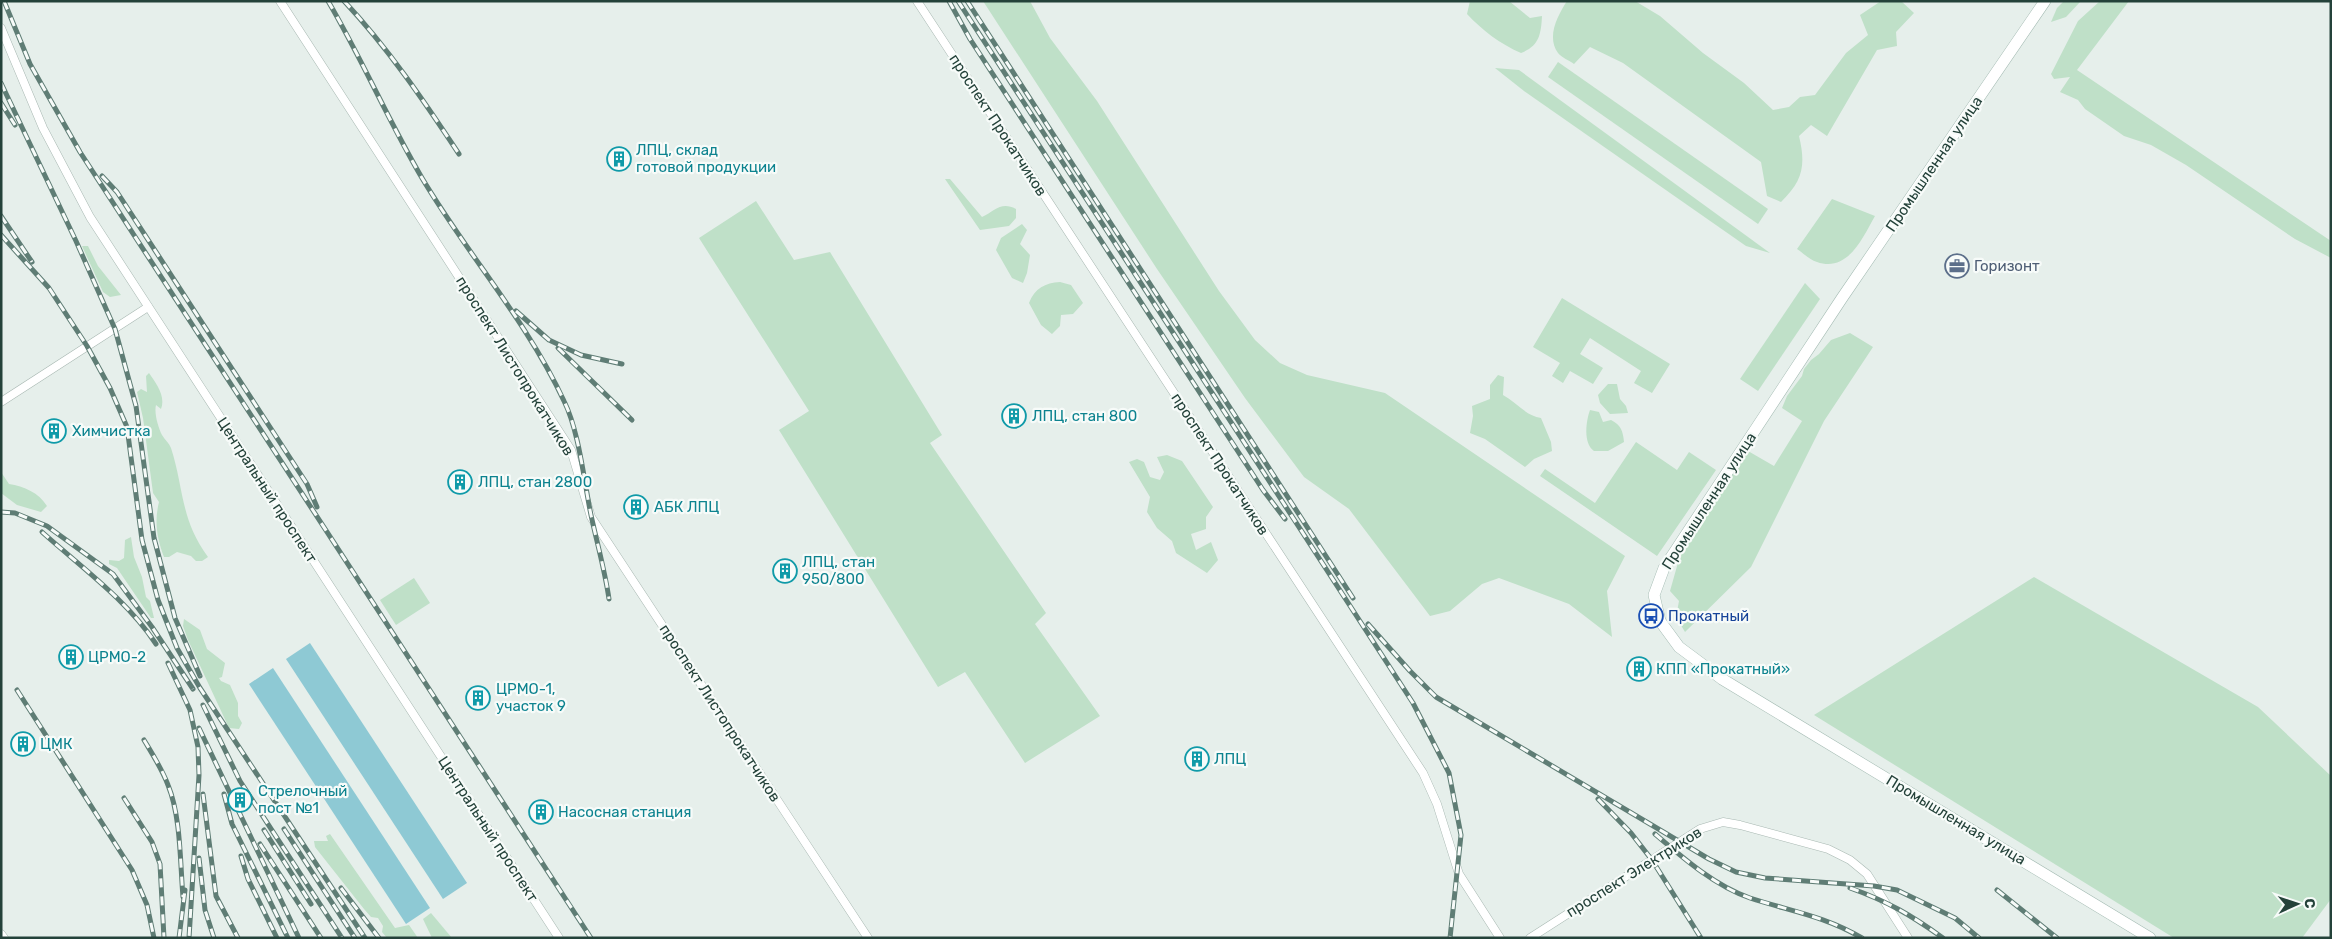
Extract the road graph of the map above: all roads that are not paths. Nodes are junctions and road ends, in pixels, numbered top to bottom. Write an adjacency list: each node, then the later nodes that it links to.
1 (280, 1): 10 (street, проспект Листопрокатчиков)
2 (917, 1): 11 (street, проспект Прокатчиков)
3 (2044, 1): 14 (street, Промышленная улица)
4 (1, 28): 5 (street, Центральный проспект)
5 (148, 307): 6 (street); 9 (street, Центральный проспект)
6 (1, 402)
7 (1, 934): 8 (street)
8 (4, 938)
9 (559, 938)
10 (868, 938)
11 (1500, 938)
12 (1530, 938): 13 (street, проспект Электриков)
13 (1908, 938)
14 (2150, 938)

